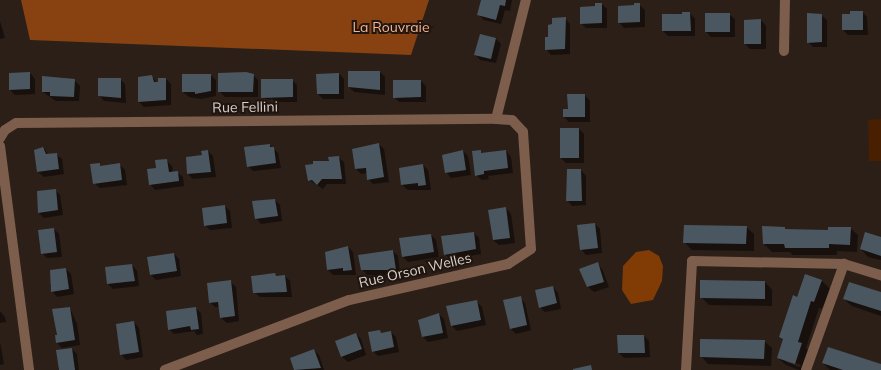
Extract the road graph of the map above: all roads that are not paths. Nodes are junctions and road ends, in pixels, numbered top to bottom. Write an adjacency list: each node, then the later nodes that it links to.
1 (526, 0): 4 (street)
2 (785, 0): 3 (street)
3 (784, 51)
4 (496, 119): 5 (street, Rue Fellini); 10 (street, Rue Orson Welles)
5 (0, 138)
6 (0, 146): 9 (street)
7 (844, 264): 8 (street); 11 (street); 12 (street)
8 (881, 275)
9 (29, 370)
10 (165, 370)
11 (686, 370)
12 (806, 370)

